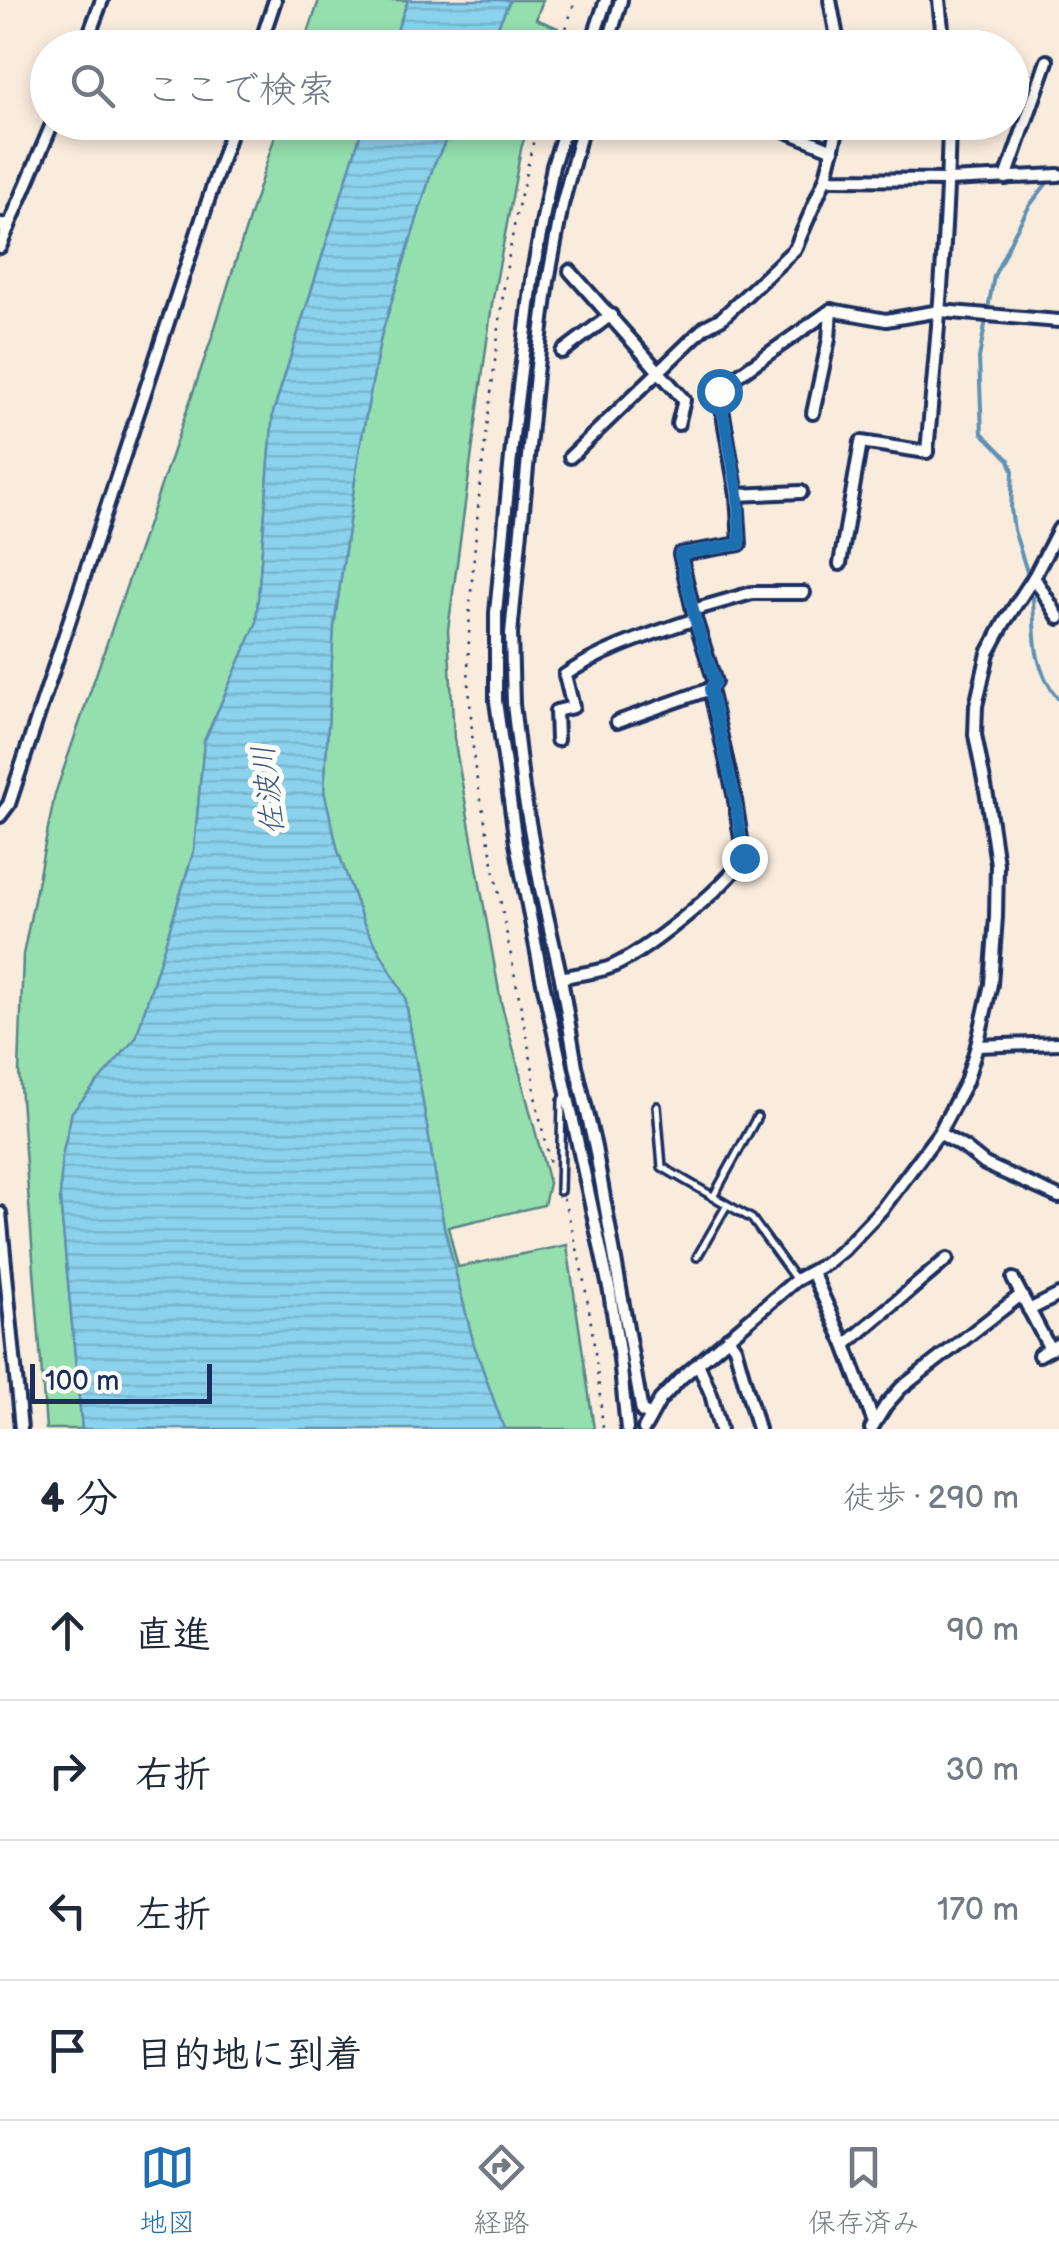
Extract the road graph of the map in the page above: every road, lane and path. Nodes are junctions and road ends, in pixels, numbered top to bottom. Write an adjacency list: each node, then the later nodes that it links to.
1 (102, 0): 8 (street)
2 (274, 0): 9 (street)
3 (576, 0): 10 (path)
4 (606, 0): 11 (street)
5 (621, 0): 12 (street)
6 (830, 0): 13 (street)
7 (939, 0): 14 (street)
8 (91, 30)
9 (265, 30)
10 (566, 30)
11 (596, 30)
12 (612, 30)
13 (836, 30)
14 (942, 30)
15 (1048, 61): 16 (street)
16 (1029, 114)
17 (44, 140): 30 (street)
18 (228, 140): 53 (street)
19 (561, 140): 57 (street)
20 (579, 140): 54 (street)
21 (808, 140): 25 (street)
22 (835, 140): 25 (street)
23 (949, 140): 29 (street)
24 (1020, 140): 28 (street)
25 (833, 150): 27 (street)
26 (1059, 175): 28 (street)
27 (826, 176): 29 (street); 38 (street)
28 (1006, 178): 29 (street)
29 (948, 180): 34 (street)
30 (4, 226): 31 (street)
31 (0, 247)
32 (570, 271): 35 (street)
33 (831, 310): 34 (street); 39 (street); 43 (street)
34 (940, 311): 36 (street); 45 (street)
35 (612, 315): 37 (street); 38 (street)
36 (1059, 321)
37 (562, 352)
38 (660, 371): 40 (street); 41 (street)
39 (813, 414)
40 (678, 424)
41 (570, 457)
42 (801, 492): 43 (street)
43 (738, 494): 48 (street)
44 (1059, 529): 46 (street)
45 (840, 564)
46 (1034, 577): 49 (street); 56 (street)
47 (804, 593): 48 (street)
48 (694, 614): 50 (street); 52 (street)
49 (1059, 618)
50 (710, 689): 51 (street); 54 (street)
51 (617, 722)
52 (557, 740)
53 (0, 816)
54 (561, 978): 78 (street)
55 (1059, 1042): 56 (street)
56 (977, 1046): 60 (street)
57 (567, 1092): 61 (lane); 81 (street)
58 (657, 1106): 62 (lane)
59 (756, 1117): 62 (lane)
60 (938, 1133): 63 (street); 68 (street)
61 (560, 1191)
62 (713, 1196): 64 (lane)
63 (1059, 1198)
64 (727, 1205): 66 (lane); 70 (lane)
65 (0, 1213): 80 (street)
66 (697, 1257)
67 (947, 1260): 75 (street)
68 (812, 1272): 70 (street); 75 (street)
69 (1013, 1279): 72 (street)
70 (796, 1280): 74 (street)
71 (1059, 1295): 73 (street)
72 (1022, 1296): 73 (street); 79 (street)
73 (1030, 1310): 76 (street)
74 (728, 1337): 77 (street); 84 (street)
75 (846, 1345): 79 (street)
76 (1049, 1350)
77 (698, 1364): 78 (street); 83 (street)
78 (650, 1415): 82 (street)
79 (873, 1426)
80 (21, 1429)
81 (627, 1429)
82 (644, 1429)
83 (720, 1429)
84 (758, 1429)

